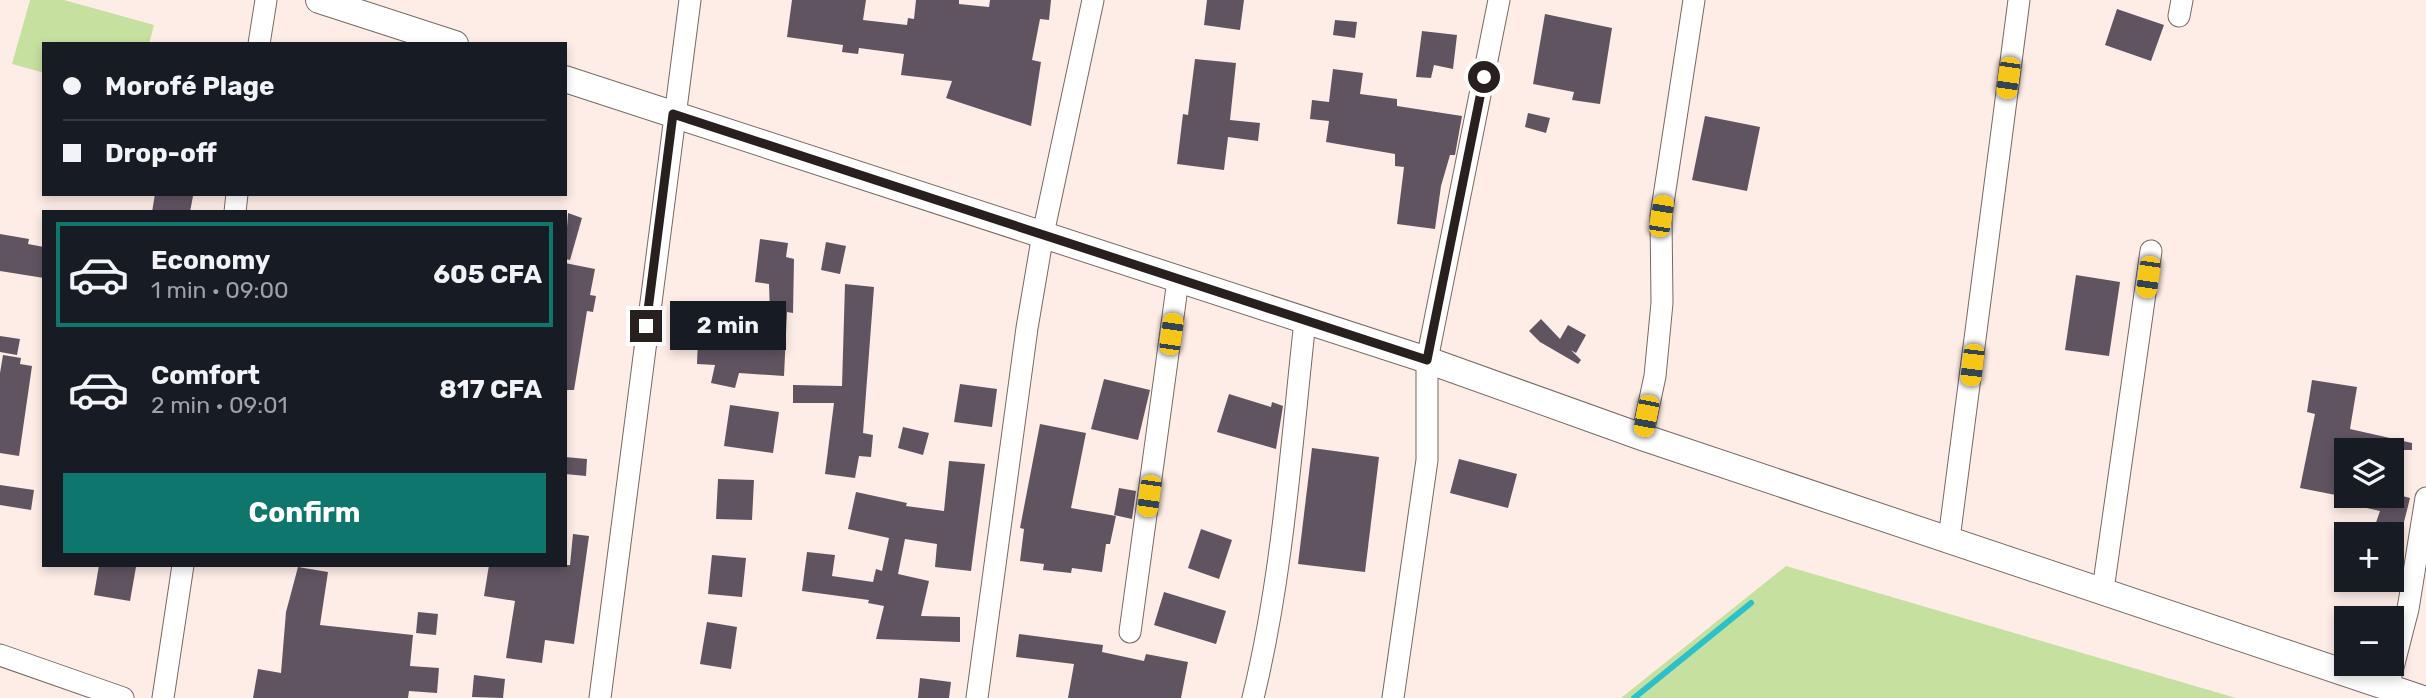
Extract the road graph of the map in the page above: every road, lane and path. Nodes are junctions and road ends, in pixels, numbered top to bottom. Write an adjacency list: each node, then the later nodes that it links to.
1 (266, 0): 8 (street)
2 (319, 0): 9 (street)
3 (690, 0): 11 (street)
4 (1093, 0): 12 (street)
5 (1499, 0): 16 (street)
6 (1694, 0): 17 (street)
7 (2019, 0): 19 (street)
8 (259, 42)
9 (449, 42)
10 (567, 80): 11 (street)
11 (673, 114): 12 (street); 27 (street)
12 (1043, 234): 14 (street); 28 (street)
13 (2151, 251): 21 (street)
14 (1178, 280): 15 (street); 22 (street)
15 (1305, 321): 16 (street); 29 (street)
16 (1427, 360): 17 (street); 30 (street)
17 (1642, 437): 19 (street)
18 (2426, 498): 24 (street)
19 (1950, 539): 21 (street)
20 (183, 567): 26 (street)
21 (2103, 590): 24 (street)
22 (1130, 632)
23 (0, 655): 25 (street)
24 (2388, 687): 31 (street)
25 (123, 698)
26 (163, 698)
27 (600, 698)
28 (977, 698)
29 (1253, 698)
30 (1393, 698)
31 (2420, 698)

